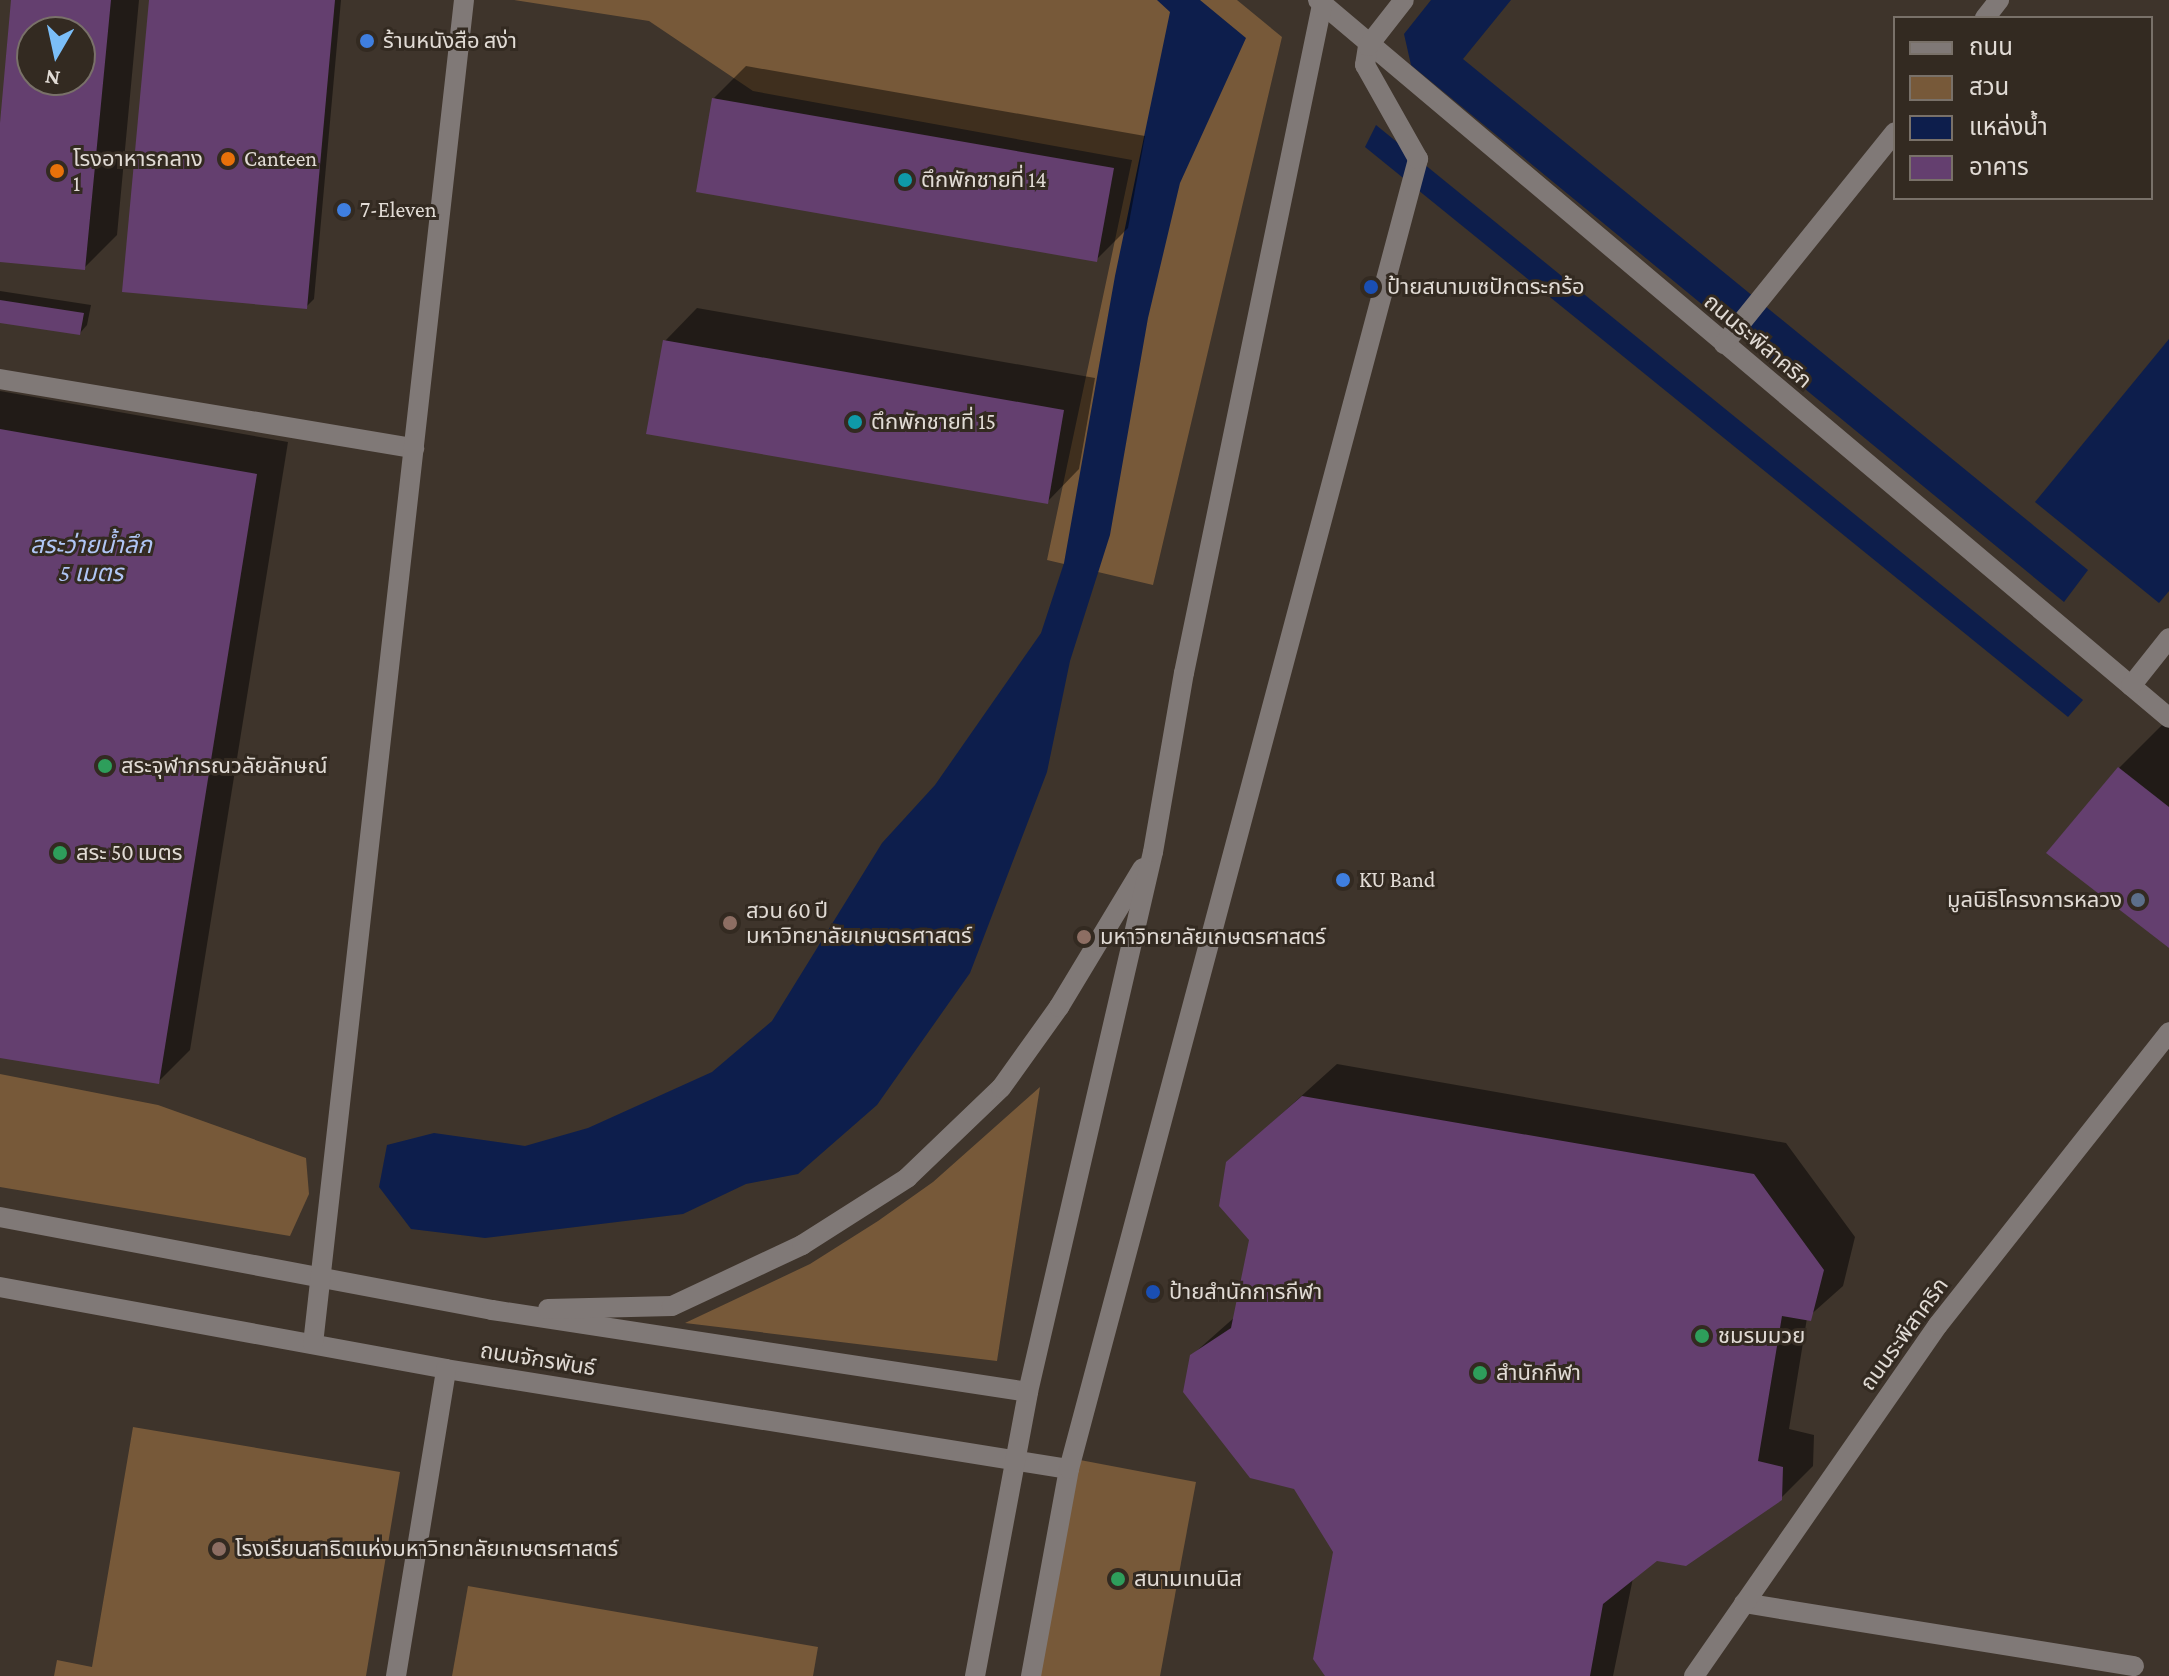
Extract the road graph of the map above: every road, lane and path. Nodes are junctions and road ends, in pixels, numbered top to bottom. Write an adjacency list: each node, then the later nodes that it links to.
1 (464, 0): 10 (street)
2 (1404, 0): 6 (street)
3 (1999, 0): 5 (street)
4 (1321, 1): 6 (street, ถนนระพีสาคริก); 14 (street)
5 (1987, 16)
6 (1368, 46): 8 (street, ถนนระพีสาคริก); 24 (street)
7 (1893, 135): 8 (street)
8 (1729, 339): 12 (street, ถนนระพีสาคริก)
9 (0, 379): 10 (street)
10 (414, 448): 17 (street)
11 (2169, 638): 12 (street)
12 (2131, 686): 13 (street, ถนนระพีสาคริก)
13 (2169, 718)
14 (1153, 852): 19 (street); 22 (street)
15 (2169, 1032): 25 (street, ถนนระพีสาคริก)
16 (0, 1217): 17 (street, ถนนจักรพันธ์)
17 (322, 1278): 19 (street, ถนนจักรพันธ์); 20 (street)
18 (0, 1287): 20 (street, ถนนจักรพันธ์)
19 (492, 1310): 22 (street, ถนนจักรพันธ์)
20 (313, 1344): 21 (street, ถนนจักรพันธ์)
21 (446, 1369): 23 (street, ถนนจักรพันธ์); 27 (street)
22 (1028, 1392): 23 (street)
23 (1014, 1460): 24 (street, ถนนจักรพันธ์); 28 (street)
24 (1069, 1469): 29 (street)
25 (1744, 1603): 26 (street); 30 (street, ถนนระพีสาคริก)
26 (2134, 1666)
27 (396, 1676)
28 (975, 1676)
29 (1031, 1676)
30 (1694, 1676)

